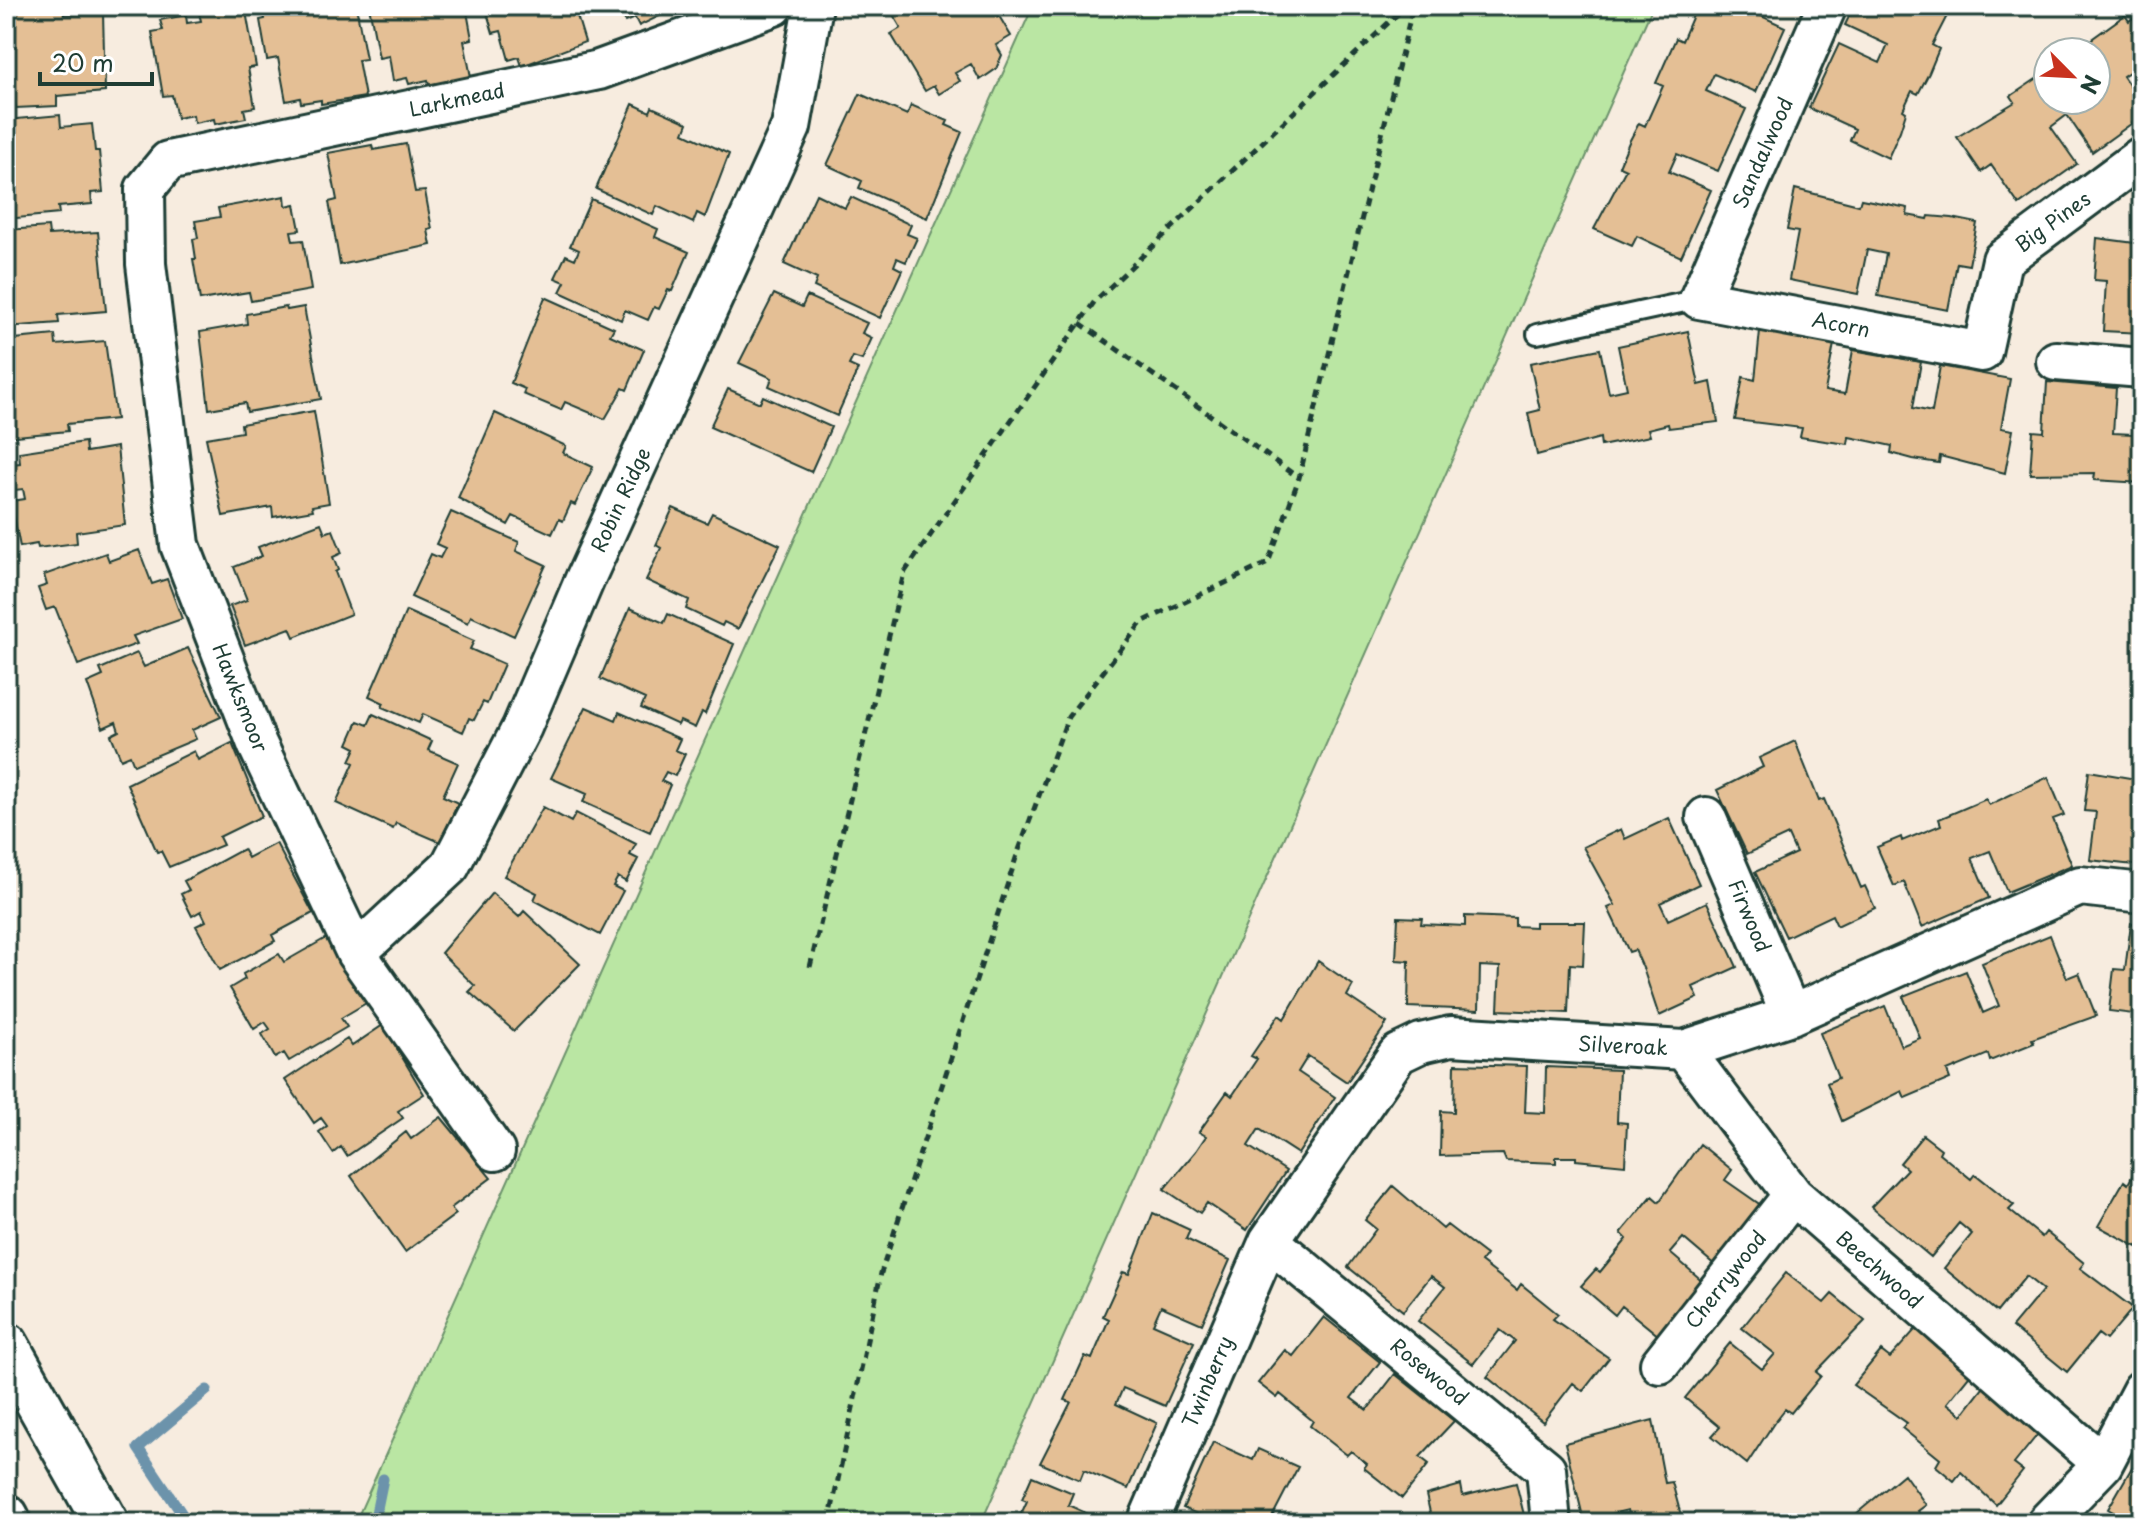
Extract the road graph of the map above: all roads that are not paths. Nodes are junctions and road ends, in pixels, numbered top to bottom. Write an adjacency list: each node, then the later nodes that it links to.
1 (774, 6): 5 (street, Larkmead)
2 (813, 6): 13 (street, Robin Ridge)
3 (1827, 6): 6 (street, Sandalwood)
4 (2142, 156): 8 (street, Big Pines)
5 (145, 189): 13 (street, Hawksmoor)
6 (1699, 299): 7 (lane); 8 (street, Acorn)
7 (1537, 334)
8 (1982, 352)
9 (2056, 361): 10 (street)
10 (2142, 368)
11 (1706, 817): 14 (street, Firwood)
12 (2142, 893): 14 (street, Silveroak)
13 (356, 953): 16 (street, Hawksmoor)
14 (1791, 1015): 15 (street, Silveroak)
15 (1684, 1050): 17 (street, Beechwood); 18 (street, Silveroak)
16 (495, 1151)
17 (1793, 1195): 20 (street, Cherrywood); 22 (street, Beechwood)
18 (1269, 1241): 26 (street, Twinberry); 27 (street, Rosewood)
19 (6, 1345): 25 (main road)
20 (1660, 1364)
21 (2142, 1390): 22 (street)
22 (2103, 1464): 28 (street)
23 (6, 1517): 24 (main road)
24 (9, 1523)
25 (106, 1523)
26 (1147, 1523)
27 (1551, 1523)
28 (2046, 1523)

